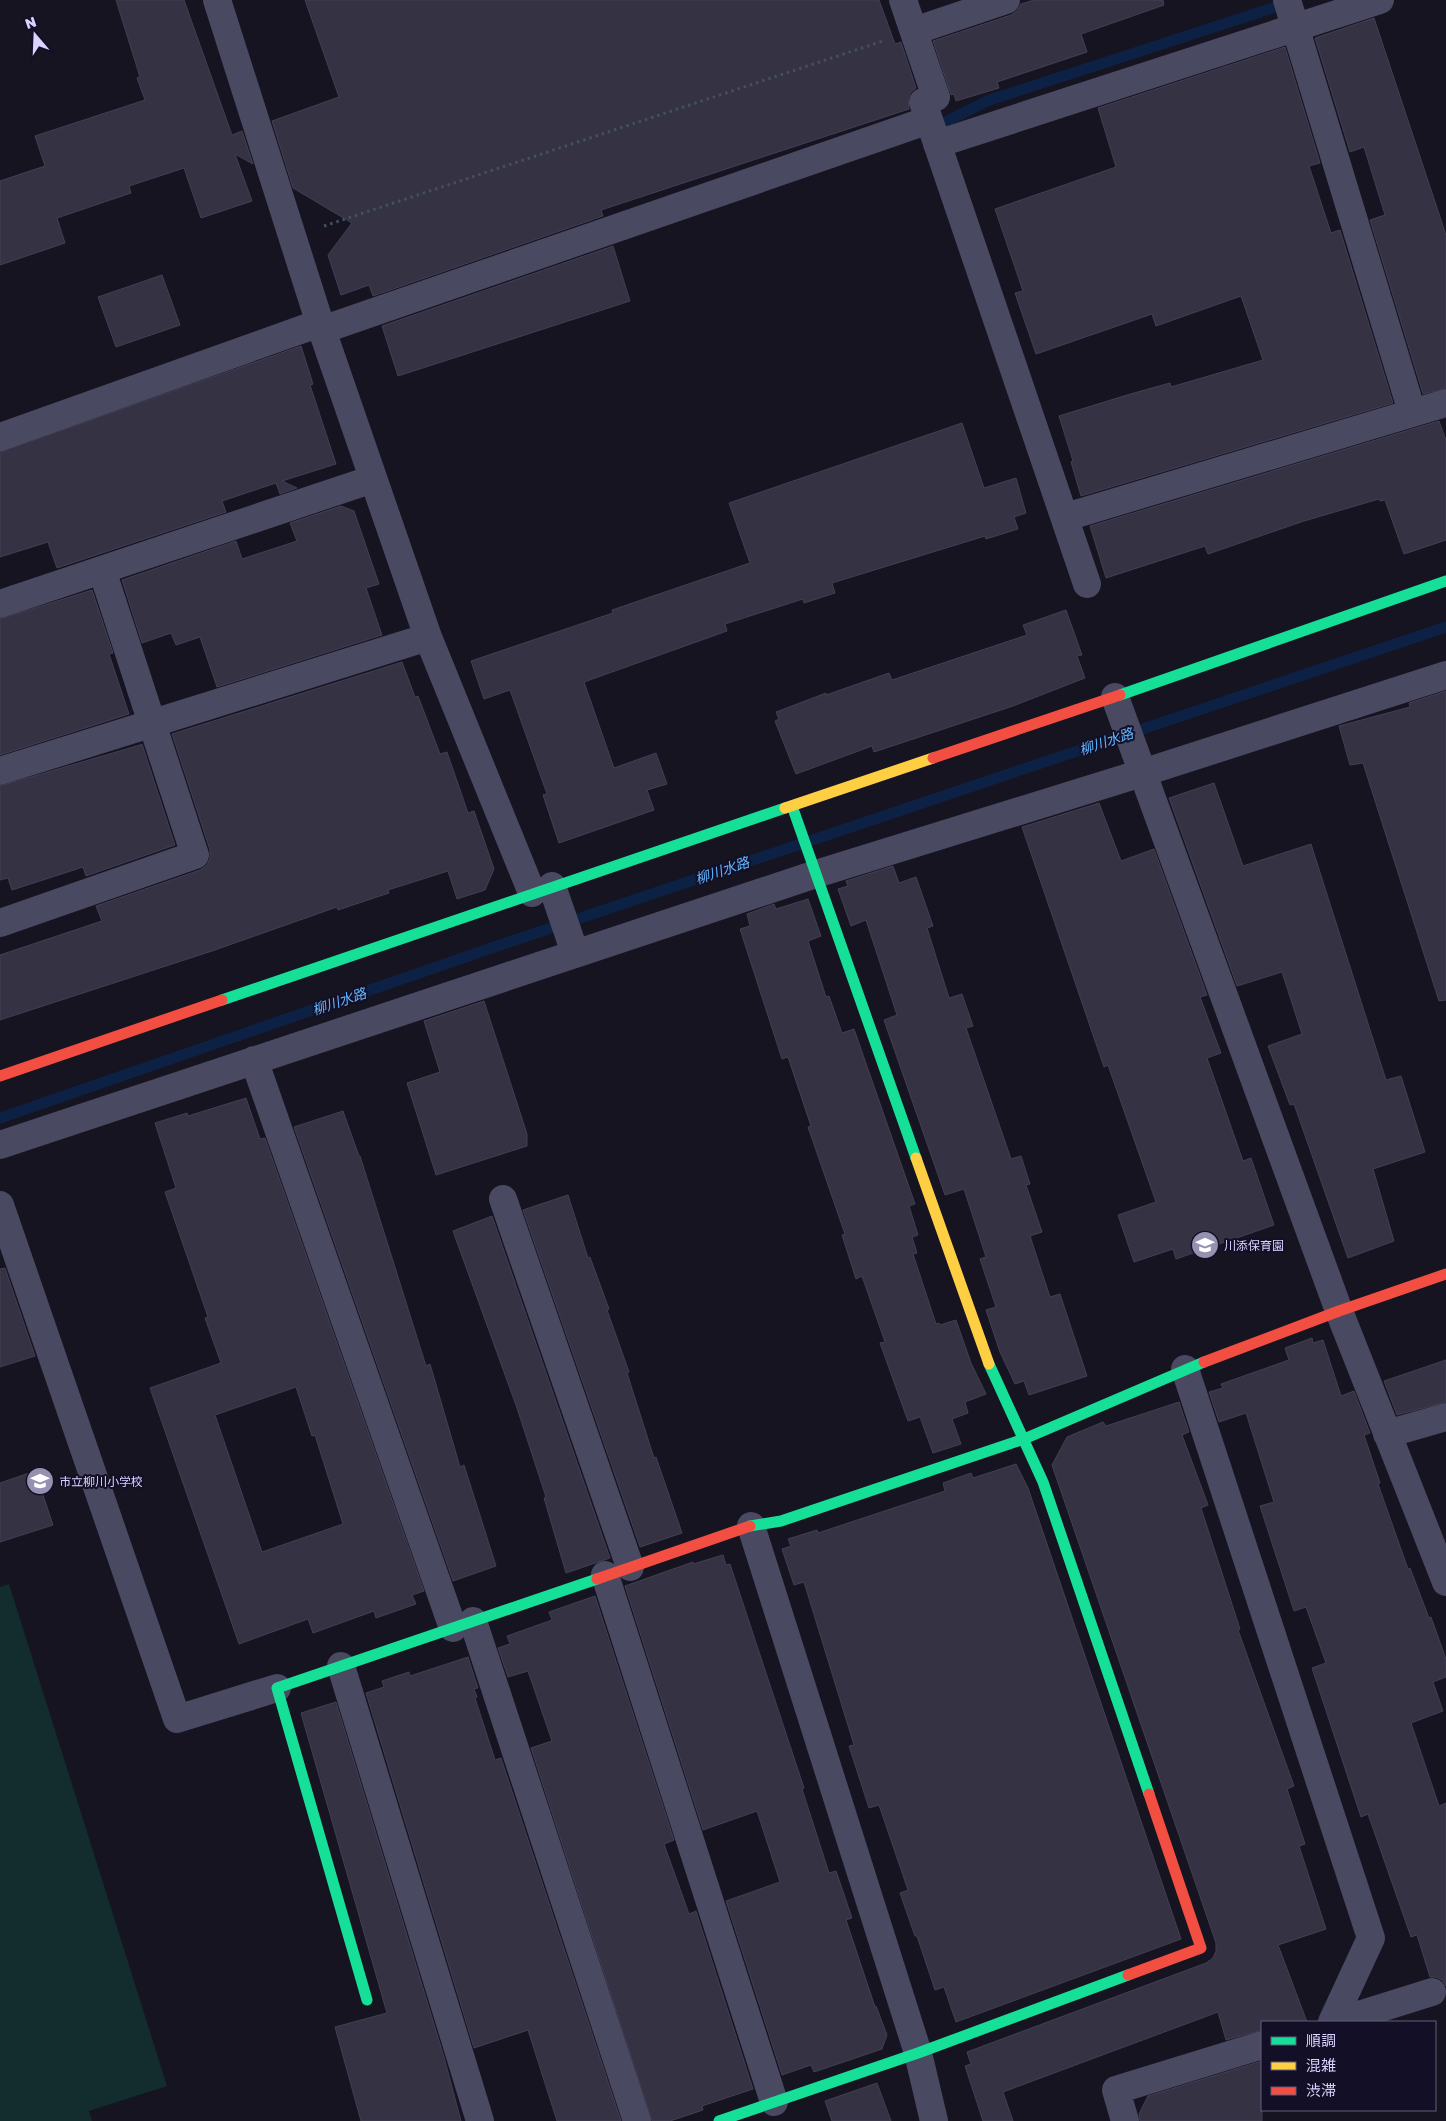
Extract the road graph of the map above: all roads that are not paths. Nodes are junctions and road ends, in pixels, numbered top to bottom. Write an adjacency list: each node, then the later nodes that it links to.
1 (217, 0): 9 (street)
2 (903, 0): 7 (street)
3 (1006, 0): 7 (street)
4 (1287, 0): 6 (street)
5 (1380, 0): 6 (street)
6 (1296, 28): 8 (street); 11 (street)
7 (914, 31): 8 (street)
8 (933, 132): 9 (street); 14 (street)
9 (321, 326): 12 (street); 13 (street)
10 (1446, 403): 11 (street)
11 (1412, 412): 14 (street)
12 (0, 437)
13 (373, 478): 15 (street); 19 (street)
14 (1066, 517): 17 (street)
15 (102, 570): 18 (street); 22 (street)
16 (1446, 581): 21 (street)
17 (1087, 584)
18 (0, 604)
19 (428, 637): 22 (street); 27 (street)
20 (1446, 675): 24 (street)
21 (1115, 697): 24 (street); 25 (street)
22 (152, 723): 23 (street); 28 (street)
23 (0, 771)
24 (1142, 773): 26 (street); 36 (street)
25 (792, 806): 26 (street); 27 (street)
26 (816, 874): 29 (street); 40 (street)
27 (542, 890): 29 (street); 31 (street)
28 (0, 923)
29 (575, 953): 30 (street)
30 (254, 1060): 32 (street); 44 (street)
31 (0, 1076)
32 (0, 1145)
33 (503, 1199): 42 (street)
34 (0, 1205): 46 (street)
35 (1446, 1274): 36 (street)
36 (1339, 1311): 37 (street); 39 (street)
37 (1185, 1369): 40 (street); 49 (street)
38 (1446, 1417): 39 (street)
39 (1387, 1434): 43 (street)
40 (1024, 1439): 41 (street); 52 (street)
41 (751, 1526): 42 (street); 52 (street)
42 (617, 1571): 44 (street); 53 (street)
43 (1446, 1581)
44 (463, 1624): 45 (street); 55 (street)
45 (341, 1666): 46 (street); 54 (street)
46 (277, 1688): 48 (street)
47 (1432, 1992): 50 (street)
48 (367, 2000)
49 (1334, 2021)
50 (1337, 2021)
51 (1261, 2045): 58 (street)
52 (918, 2053): 53 (street); 57 (street)
53 (774, 2102): 56 (street)
54 (480, 2121)
55 (637, 2121)
56 (719, 2121)
57 (934, 2121)
58 (1125, 2121)

